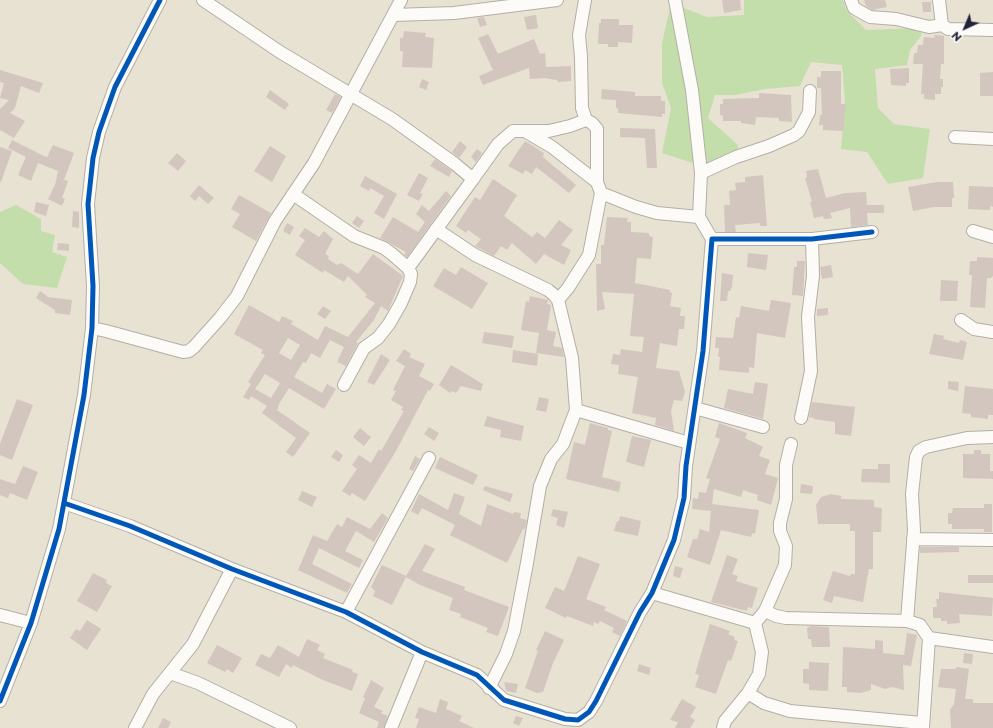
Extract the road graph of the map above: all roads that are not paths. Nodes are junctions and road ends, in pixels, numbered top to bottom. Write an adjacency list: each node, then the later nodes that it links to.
1 (160, 0): 33 (street)
2 (203, 0): 14 (street)
3 (401, 0): 10 (street)
4 (557, 0): 9 (street)
5 (585, 0): 15 (street)
6 (675, 0): 19 (street)
7 (851, 0): 11 (street)
8 (938, 0): 11 (street)
9 (533, 1): 10 (street)
10 (393, 15): 14 (street)
11 (942, 25): 12 (street)
12 (993, 30)
13 (810, 90): 19 (street)
14 (351, 95): 20 (street); 22 (street)
15 (586, 120): 16 (street); 21 (street)
16 (525, 131): 20 (street); 21 (street)
17 (954, 137): 18 (street)
18 (993, 139)
19 (701, 173): 23 (street)
20 (473, 179): 24 (street)
21 (599, 187): 23 (street); 31 (street)
22 (293, 194): 30 (street); 33 (street)
23 (698, 217): 28 (street)
24 (436, 229): 30 (street); 31 (street)
25 (973, 231): 27 (street)
26 (872, 232): 29 (street)
27 (993, 237)
28 (712, 239): 29 (street); 36 (street)
29 (812, 239): 38 (street)
30 (408, 268): 35 (street)
31 (558, 300): 37 (street)
32 (961, 320): 34 (street)
33 (92, 328): 44 (street)
34 (993, 332)
35 (344, 385)
36 (695, 408): 39 (street); 41 (street)
37 (576, 410): 41 (street); 59 (street)
38 (801, 418)
39 (763, 427)
40 (993, 437): 45 (street)
41 (689, 442): 48 (street)
42 (791, 444): 49 (street)
43 (429, 458): 50 (street)
44 (64, 503): 47 (street); 53 (street)
45 (913, 539): 46 (street); 52 (street)
46 (993, 540)
47 (232, 569): 50 (street); 58 (street)
48 (652, 593): 54 (street); 62 (street)
49 (765, 610): 52 (street); 54 (street)
50 (346, 612): 57 (street)
51 (0, 615): 53 (street)
52 (907, 621): 55 (street)
53 (31, 623): 61 (street)
54 (755, 623): 60 (street)
55 (929, 638): 56 (street); 64 (street)
56 (993, 646)
57 (422, 652): 59 (street); 67 (street)
58 (170, 673): 63 (street); 65 (street)
59 (489, 688): 62 (street)
60 (748, 693): 64 (street); 69 (street)
61 (0, 701)
62 (589, 712): 68 (street)
63 (272, 724): 66 (street)
64 (923, 725)
65 (135, 728)
66 (290, 728)
67 (391, 728)
68 (585, 728)
69 (723, 728)

